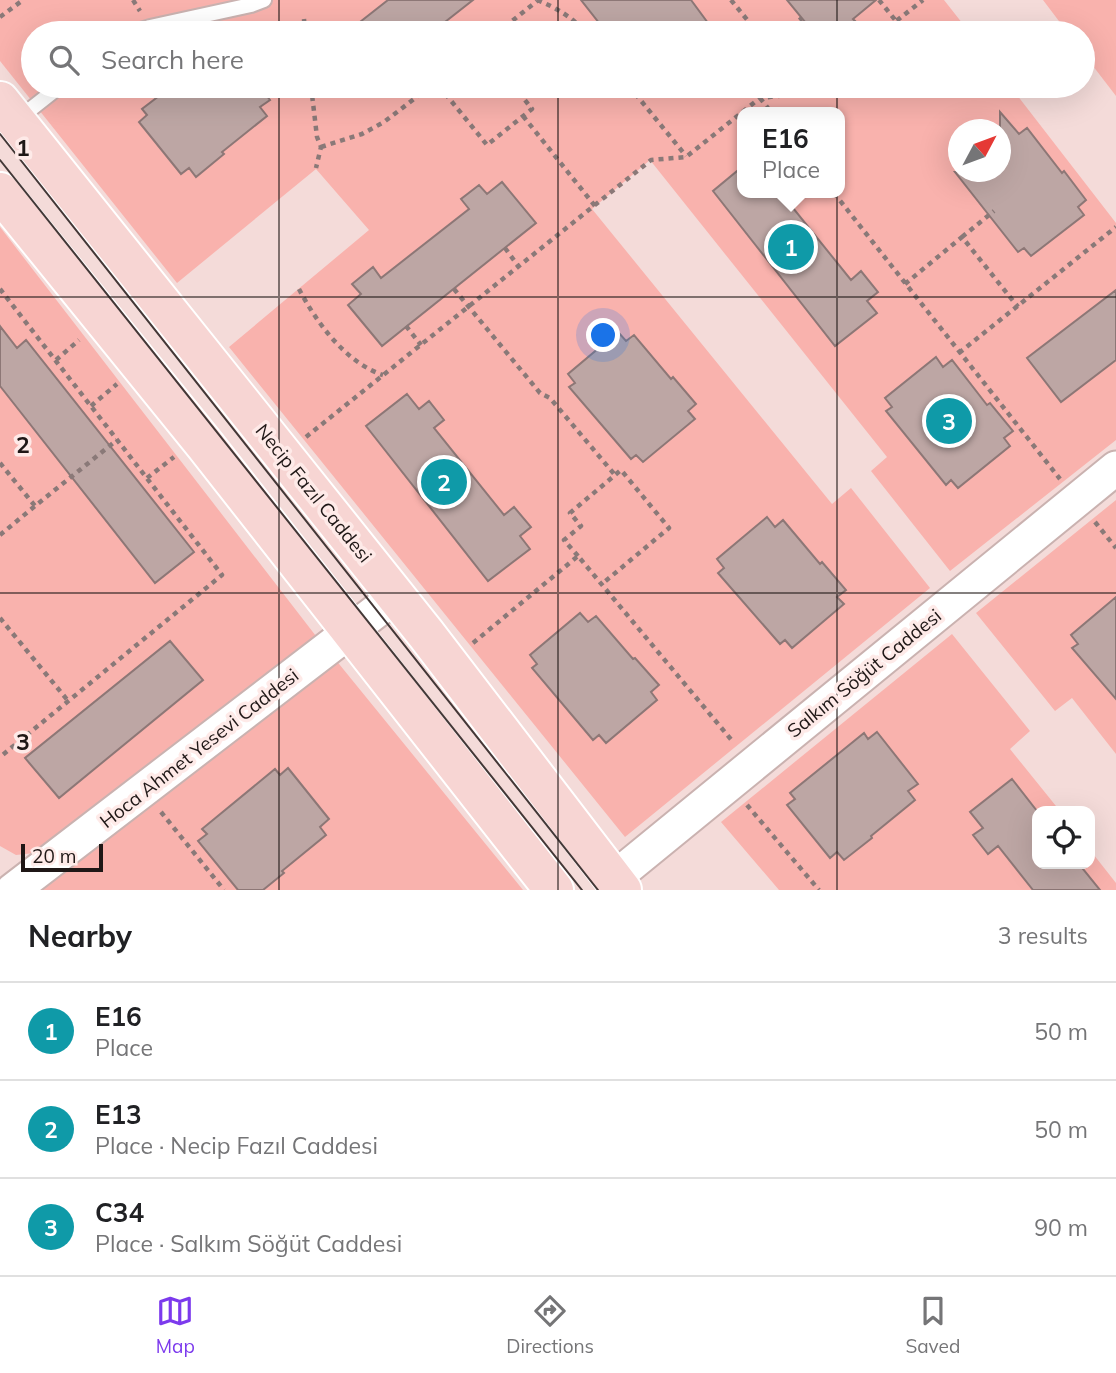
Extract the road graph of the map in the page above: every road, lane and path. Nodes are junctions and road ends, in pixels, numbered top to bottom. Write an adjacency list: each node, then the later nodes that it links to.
1 (23, 0): 7 (path)
2 (264, 0): 9 (lane)
3 (537, 0): 10 (path); 11 (path)
4 (731, 0): 12 (path)
5 (879, 0): 14 (path)
6 (923, 0): 15 (path)
7 (0, 17)
8 (802, 18): 13 (path)
9 (178, 21)
10 (512, 21)
11 (575, 21)
12 (748, 21)
13 (798, 21)
14 (895, 21)
15 (897, 21)
16 (35, 98): 25 (lane)
17 (313, 98): 28 (path)
18 (415, 98): 28 (path)
19 (449, 98): 26 (path)
20 (524, 98): 26 (path)
21 (639, 98): 29 (path)
22 (760, 98): 23 (path); 24 (path)
23 (749, 107)
24 (767, 107)
25 (8, 111): 67 (main road, Necip Fazıl Caddesi)
26 (523, 116): 33 (path)
27 (737, 117): 29 (path)
28 (321, 147): 30 (path)
29 (687, 157): 33 (path)
30 (316, 168)
31 (0, 192): 69 (main road)
32 (838, 198): 39 (path)
33 (595, 206): 38 (path)
34 (994, 211): 36 (path)
35 (1116, 227): 44 (path)
36 (962, 237): 39 (path); 44 (path)
37 (505, 248): 38 (path)
38 (519, 267): 43 (path)
39 (905, 284): 48 (path)
40 (0, 289): 49 (path)
41 (299, 289): 50 (path)
42 (453, 289): 43 (path)
43 (469, 307): 47 (path); 58 (path)
44 (1018, 307): 48 (path)
45 (406, 326): 47 (path)
46 (85, 336): 49 (path)
47 (421, 345): 50 (path)
48 (959, 353): 60 (path)
49 (55, 360): 52 (path)
50 (383, 375): 53 (path)
51 (120, 382): 52 (path)
52 (91, 406): 54 (path)
53 (303, 439)
54 (117, 440): 59 (path); 61 (path)
55 (176, 455): 59 (path)
56 (0, 463): 61 (path)
57 (1116, 468): 76 (street, Salkım Söğüt Caddesi)
58 (615, 475): 65 (path); 66 (path)
59 (147, 478): 71 (path)
60 (1063, 482)
61 (35, 506): 63 (path)
62 (1092, 519): 64 (path)
63 (0, 535)
64 (1116, 548)
65 (578, 556): 66 (path); 70 (path)
66 (602, 584): 72 (path)
67 (396, 596): 69 (street, Hoca Ahmet Yesevi Caddesi); 76 (main road, Necip Fazıl Caddesi)
68 (0, 618): 71 (path)
69 (351, 632): 77 (street, Hoca Ahmet Yesevi Caddesi); 79 (main road)
70 (470, 646)
71 (69, 702): 73 (path)
72 (737, 746)
73 (0, 757)
74 (745, 802): 80 (path)
75 (153, 803): 78 (path)
76 (617, 884)
77 (13, 890)
78 (224, 890)
79 (554, 890)
80 (819, 890)

